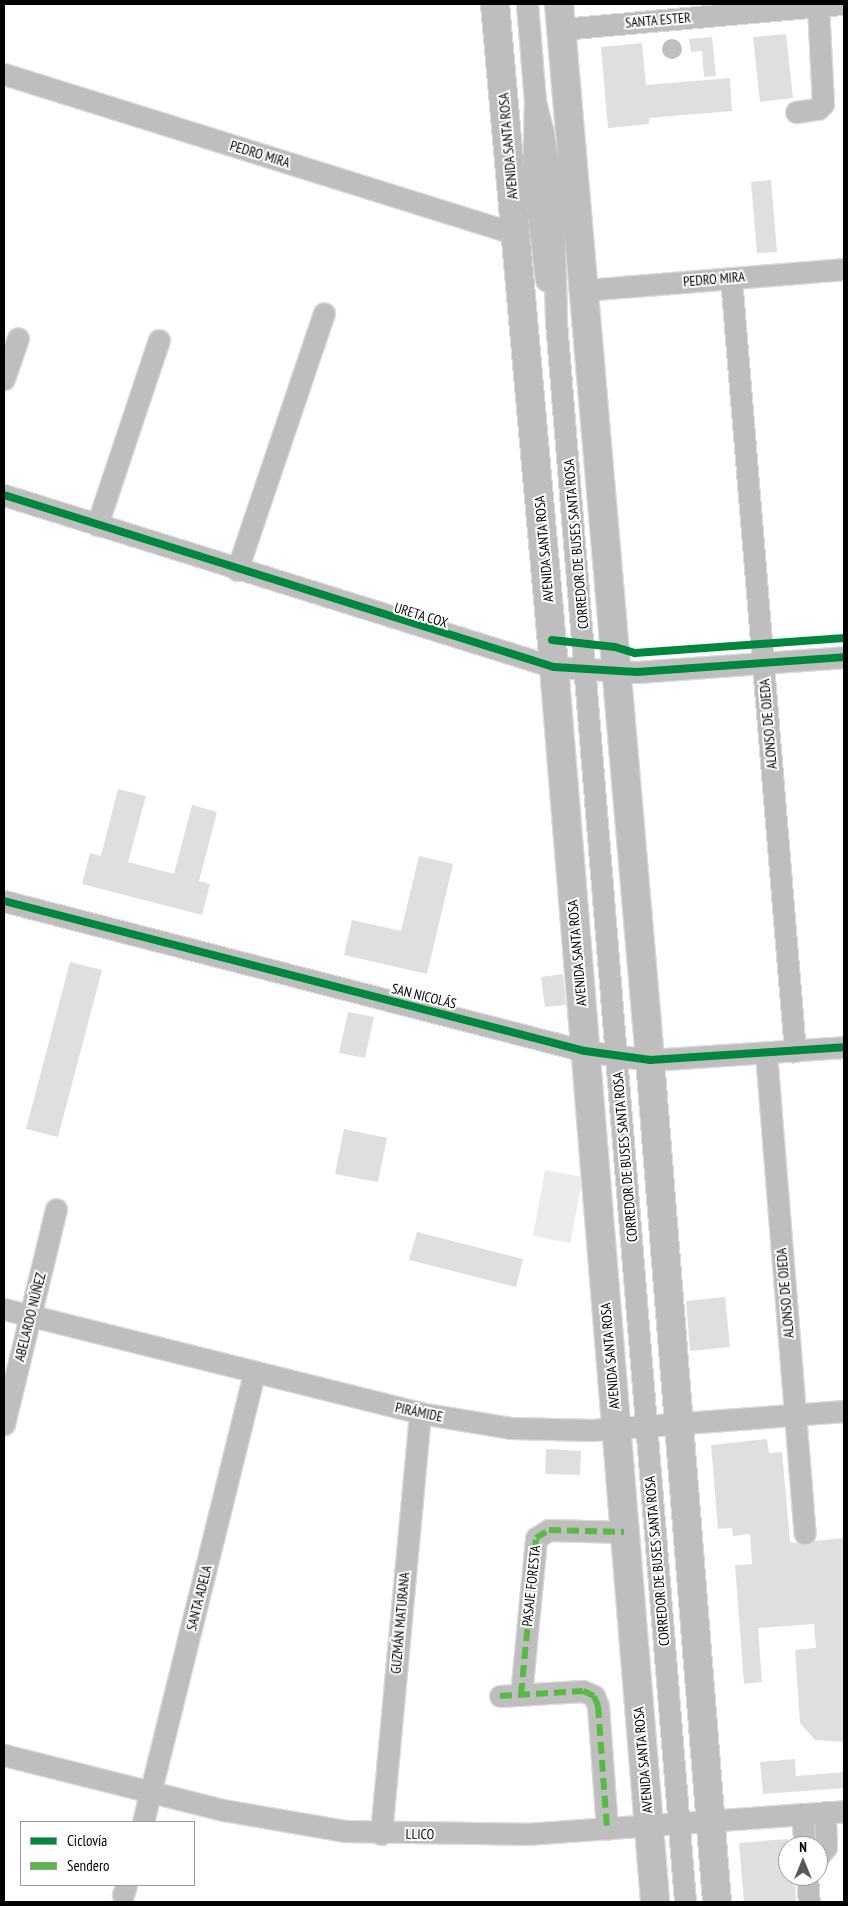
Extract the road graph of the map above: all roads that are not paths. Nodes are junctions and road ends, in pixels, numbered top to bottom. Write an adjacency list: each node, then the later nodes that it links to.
1 (527, 4): 22 (street, CORREDOR DE BUSES SANTA ROSA)
2 (844, 4): 4 (street, SANTA ESTER)
3 (492, 5): 8 (main road, AVENIDA SANTA ROSA)
4 (818, 6): 5 (street, SANTA ESTER); 7 (street)
5 (561, 16): 11 (main road)
6 (4, 74): 8 (street, PEDRO MIRA)
7 (796, 112)
8 (516, 234): 21 (main road, AVENIDA SANTA ROSA)
9 (844, 269): 10 (street, PEDRO MIRA)
10 (731, 278): 11 (street, PEDRO MIRA); 20 (street, ALONSO DE OJEDA)
11 (584, 290): 23 (main road)
12 (324, 313): 18 (street)
13 (18, 338): 15 (street)
14 (159, 340): 17 (street)
15 (4, 380)
16 (4, 495): 17 (street, URETA COX)
17 (97, 525): 18 (street, URETA COX)
18 (236, 570): 21 (street, URETA COX)
19 (844, 657): 20 (street, URETA COX)
20 (763, 664): 23 (street, URETA COX); 27 (street, ALONSO DE OJEDA)
21 (554, 667): 22 (street, URETA COX); 26 (main road, AVENIDA SANTA ROSA)
22 (587, 670): 23 (street, URETA COX); 29 (street, CORREDOR DE BUSES SANTA ROSA)
23 (617, 672): 30 (main road)
24 (4, 901): 26 (street, SAN NICOLÁS)
25 (844, 1047): 27 (street, SAN NICOLÁS)
26 (586, 1051): 29 (street, SAN NICOLÁS); 41 (main road, AVENIDA SANTA ROSA)
27 (795, 1051): 28 (street, SAN NICOLÁS)
28 (766, 1054): 30 (street, SAN NICOLÁS); 37 (street, ALONSO DE OJEDA)
29 (617, 1056): 30 (street, SAN NICOLÁS); 40 (street, CORREDOR DE BUSES SANTA ROSA)
30 (650, 1060): 39 (main road)
31 (56, 1209): 33 (street, ABELARDO NÚÑEZ)
32 (4, 1309): 33 (street, PIRÁMIDE)
33 (30, 1316): 34 (street, PIRÁMIDE); 38 (street, ABELARDO NÚÑEZ)
34 (254, 1373): 36 (street, PIRÁMIDE); 47 (street, SANTA ADELA)
35 (844, 1412): 37 (street, PIRÁMIDE)
36 (420, 1413): 41 (street, PIRÁMIDE); 55 (street, GUZMÁN MATURANA)
37 (795, 1415): 39 (street, PIRÁMIDE); 43 (street, ALONSO DE OJEDA)
38 (4, 1424)
39 (678, 1424): 40 (street, PIRÁMIDE); 51 (main road)
40 (647, 1427): 41 (street, PIRÁMIDE); 52 (street, CORREDOR DE BUSES SANTA ROSA)
41 (616, 1429): 42 (main road, AVENIDA SANTA ROSA)
42 (624, 1532): 44 (street, PASAJE FORESTA); 53 (main road, AVENIDA SANTA ROSA)
43 (805, 1533)
44 (521, 1695): 45 (street); 54 (street)
45 (500, 1696)
46 (4, 1755): 47 (street, LLICO)
47 (150, 1793): 50 (street, SANTA ADELA); 55 (street, LLICO)
48 (834, 1812): 49 (street, LLICO); 57 (street)
49 (802, 1814): 51 (street, LLICO); 56 (street)
50 (143, 1821)
51 (710, 1821): 52 (street, LLICO); 61 (main road)
52 (679, 1824): 53 (street, LLICO); 60 (street, CORREDOR DE BUSES SANTA ROSA)
53 (648, 1826): 54 (street, LLICO); 59 (main road, AVENIDA SANTA ROSA)
54 (607, 1829): 55 (street, LLICO)
55 (381, 1834)
56 (804, 1836)
57 (828, 1838)
58 (808, 1886): 62 (street)
59 (654, 1902)
60 (685, 1902)
61 (717, 1902)
62 (809, 1902)

